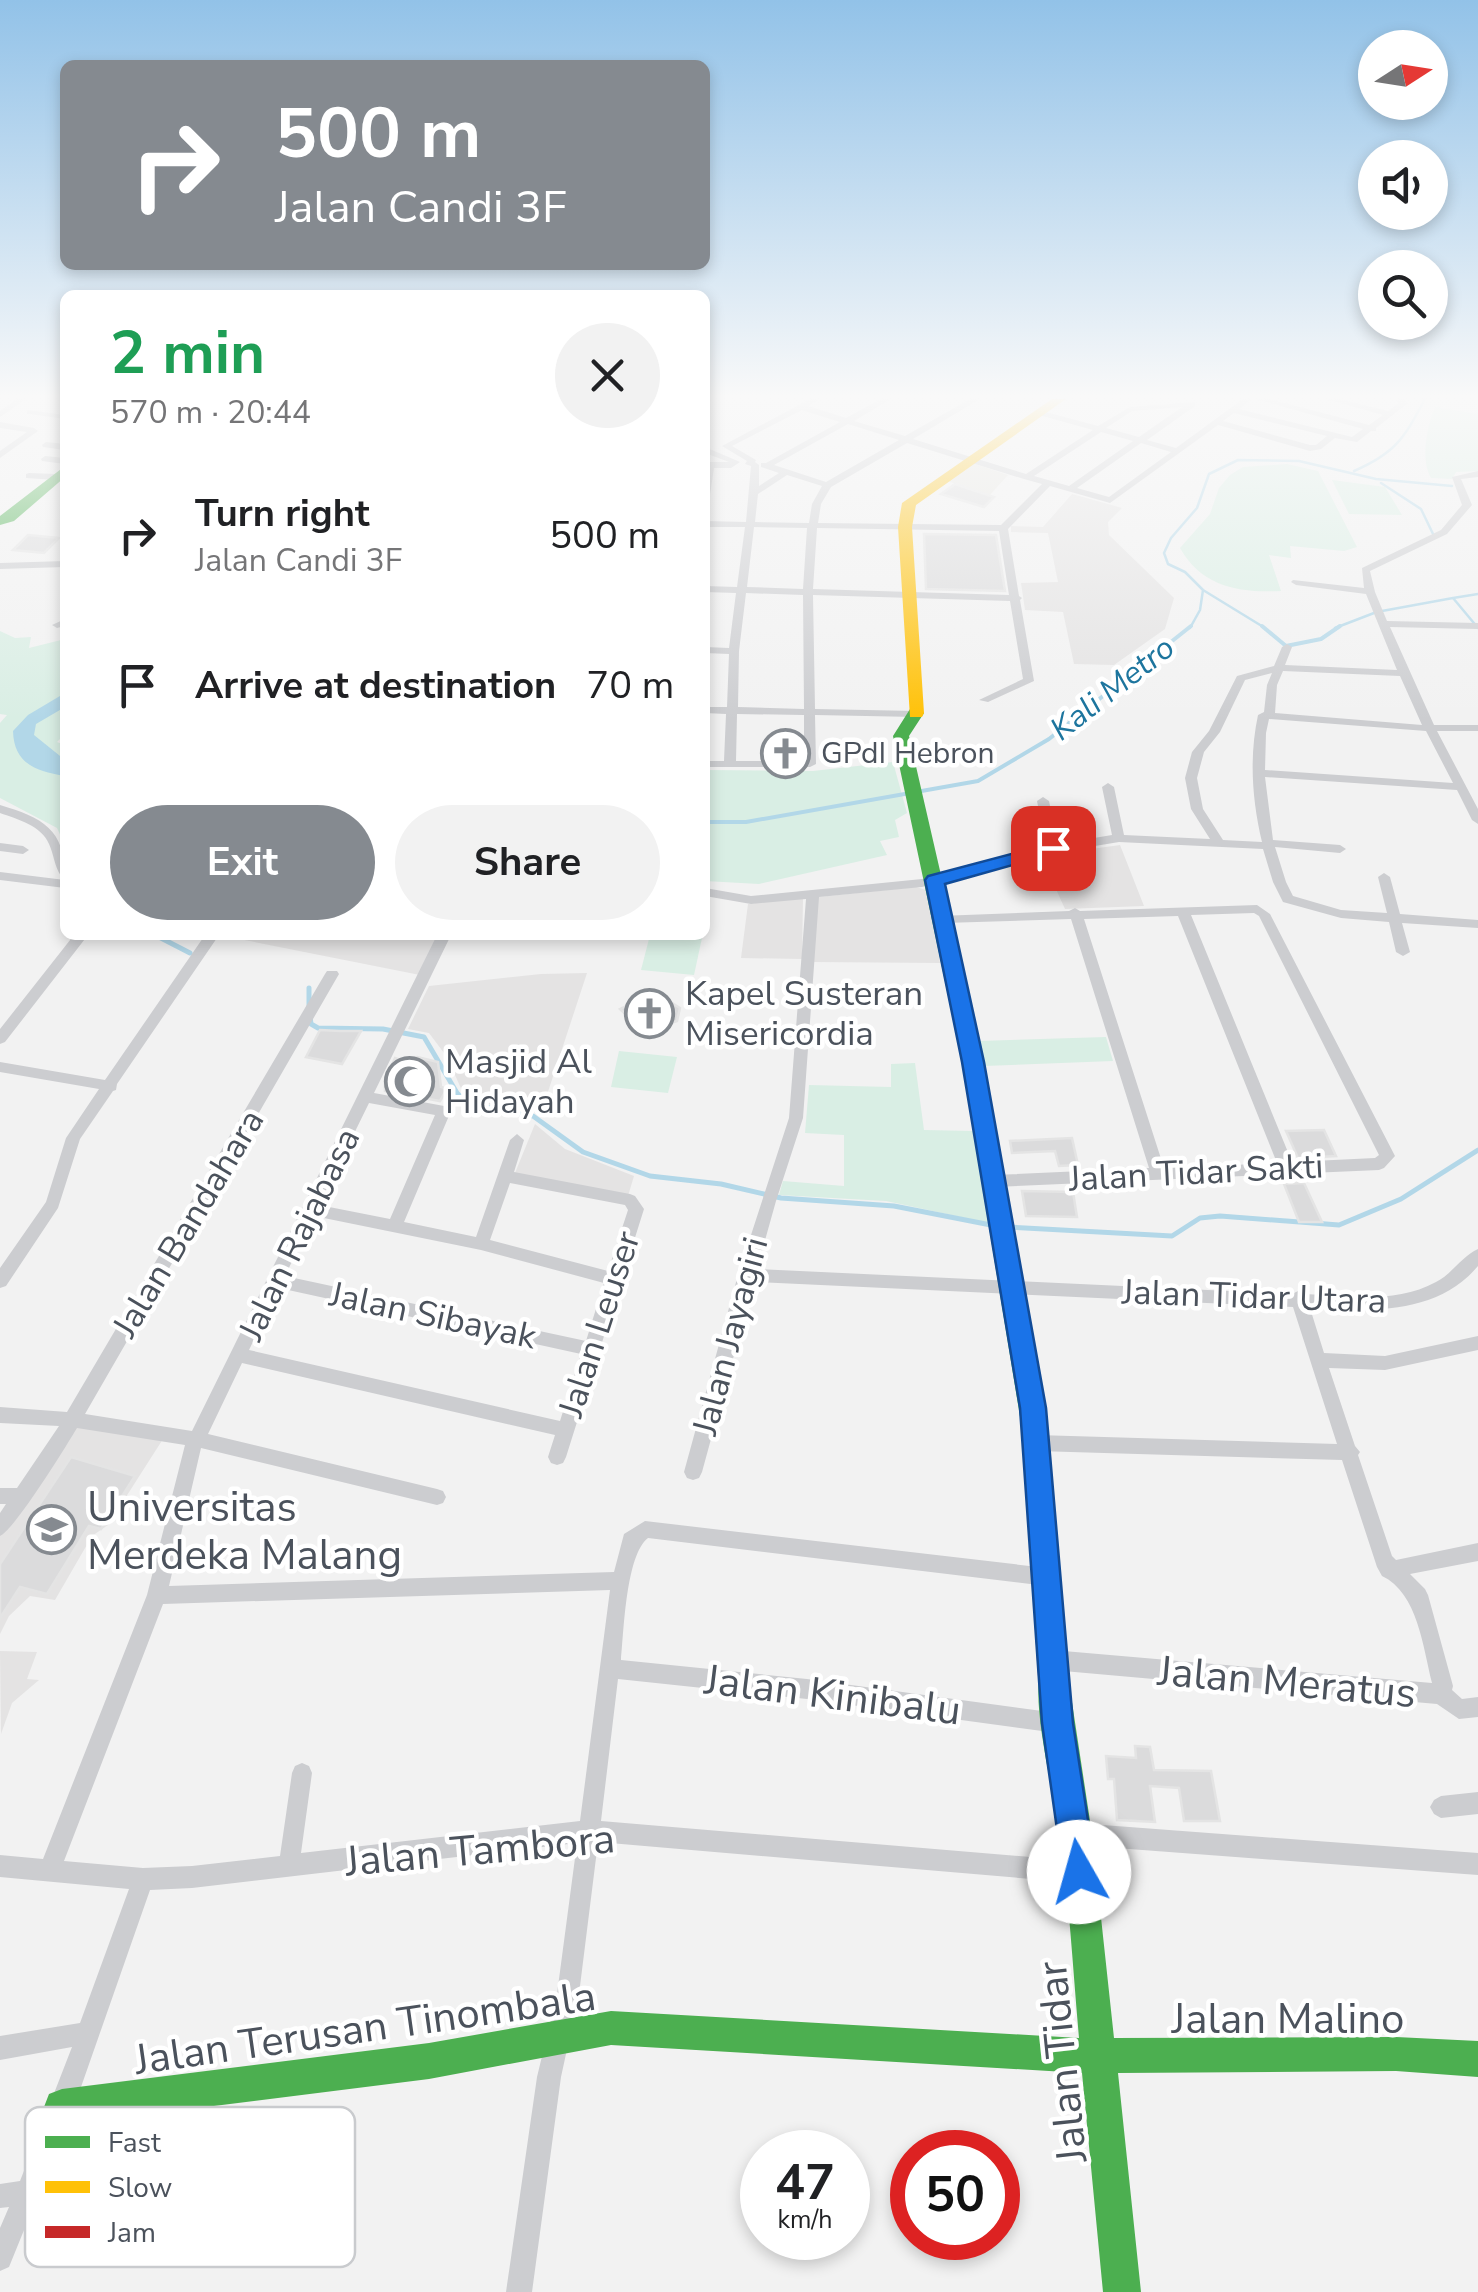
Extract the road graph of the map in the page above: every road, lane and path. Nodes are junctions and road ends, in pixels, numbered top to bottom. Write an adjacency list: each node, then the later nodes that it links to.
1 (751, 506): 7 (street)
2 (814, 506): 8 (street)
3 (908, 506): 9 (main road)
4 (1025, 506): 10 (street)
5 (1465, 506): 17 (street)
6 (710, 524): 7 (street)
7 (748, 524): 8 (street); 15 (street)
8 (813, 524): 9 (street); 16 (street)
9 (904, 527): 10 (street); 18 (main road)
10 (1003, 528): 19 (street)
11 (60, 562): 12 (street)
12 (3, 563)
13 (1296, 582): 17 (street)
14 (710, 590): 15 (street)
15 (742, 590): 16 (street); 24 (street)
16 (809, 592): 18 (street); 30 (street)
17 (1370, 592): 20 (street)
18 (911, 594): 19 (street); 31 (main road)
19 (1017, 598): 27 (street)
20 (1384, 624): 21 (street); 26 (street)
21 (1476, 626)
22 (1286, 647): 25 (street)
23 (710, 650): 24 (street)
24 (734, 651): 29 (street)
25 (1279, 668): 26 (street); 32 (street); 47 (street)
26 (1403, 673): 33 (street)
27 (984, 700)
28 (710, 710): 29 (street)
29 (729, 711): 30 (street); 36 (street)
30 (808, 712): 31 (street); 36 (street)
31 (917, 714): 56 (main road, Jalan Tidar)
32 (1270, 714): 33 (street); 37 (street)
33 (1429, 728): 34 (street); 40 (street)
34 (1478, 728)
35 (710, 764): 36 (street)
36 (730, 765)
37 (1260, 773): 38 (street); 48 (street)
38 (1370, 782): 40 (street); 42 (street)
39 (1108, 786): 46 (street)
40 (1461, 787): 41 (street); 45 (street)
41 (1478, 788)
42 (1376, 798)
43 (1043, 800): 50 (street)
44 (0, 809): 53 (street)
45 (1478, 820)
46 (1120, 838): 47 (street); 50 (street)
47 (1218, 842): 48 (street)
48 (1270, 844): 51 (street); 63 (street)
49 (0, 847): 52 (street)
50 (1053, 848): 56 (street)
51 (1340, 849)
52 (23, 850)
53 (60, 866)
54 (0, 876): 57 (street)
55 (1384, 877): 63 (street)
56 (935, 880): 59 (street); 62 (main road, Jalan Tidar)
57 (60, 883)
58 (710, 893): 59 (street)
59 (814, 893): 83 (street, Jalan Jayagiri)
60 (1182, 910): 61 (street); 75 (street); 75 (street, Jalan Tidar Sakti)
61 (1076, 912): 62 (street); 76 (street)
62 (944, 919): 78 (main road, Jalan Tidar)
63 (1394, 919): 64 (street); 68 (street)
64 (1478, 924)
65 (77, 940): 70 (street)
66 (210, 940): 72 (street)
67 (442, 940): 73 (street, Jalan Rajabasa)
68 (1404, 952)
69 (332, 974): 94 (street, Jalan Bandahara)
70 (0, 1039)
71 (0, 1067): 72 (street)
72 (111, 1086): 86 (street)
73 (366, 1097): 79 (street, Jalan Rajabasa); 80 (street)
74 (517, 1140): 77 (street)
75 (1287, 1168): 76 (street, Jalan Tidar Sakti)
76 (1158, 1174): 78 (street, Jalan Tidar Sakti)
77 (506, 1176): 81 (street); 84 (street, Jalan Leuser)
78 (995, 1181): 87 (main road, Jalan Tidar)
79 (311, 1209): 80 (street); 85 (street, Jalan Rajabasa)
80 (394, 1227): 81 (street)
81 (481, 1244): 84 (street)
82 (1478, 1255): 88 (street, Jalan Tidar Utara)
83 (746, 1275): 87 (street, Jalan Tidar Utara); 100 (street, Jalan Jayagiri)
84 (614, 1279): 90 (street, Jalan Leuser)
85 (276, 1280): 90 (street, Jalan Sibayak); 91 (street, Jalan Rajabasa)
86 (0, 1281)
87 (1013, 1289): 88 (street, Jalan Tidar Utara); 97 (main road, Jalan Tidar)
88 (1298, 1298): 92 (street)
89 (1478, 1343): 92 (street)
90 (591, 1349): 95 (street, Jalan Leuser)
91 (240, 1355): 95 (street); 96 (street, Jalan Rajabasa)
92 (1320, 1360): 98 (street)
93 (0, 1416): 94 (street)
94 (73, 1417): 96 (street); 102 (street, Jalan Bandahara)
95 (565, 1430): 99 (street, Jalan Leuser)
96 (196, 1440): 103 (street); 109 (street, Jalan Rajabasa)
97 (1037, 1444): 98 (street); 107 (main road, Jalan Tidar)
98 (1351, 1452): 106 (street)
99 (557, 1457)
100 (693, 1472)
101 (0, 1496): 102 (street)
102 (23, 1496): 104 (street, Jalan Bandahara)
103 (437, 1497)
104 (0, 1528)
105 (1478, 1552): 106 (street)
106 (1389, 1570): 112 (street, Jalan Meratus)
107 (1047, 1576): 108 (street); 110 (main road, Jalan Tidar)
108 (621, 1581): 109 (street); 111 (street)
109 (156, 1595): 123 (street, Jalan Rajabasa)
110 (1052, 1660): 112 (street, Jalan Meratus); 114 (main road, Jalan Tidar)
111 (608, 1668): 114 (street, Jalan Kinibalu); 118 (street)
112 (1441, 1694): 113 (street)
113 (1478, 1707)
114 (1058, 1723): 119 (main road, Jalan Tidar)
115 (302, 1773): 122 (street)
116 (1478, 1804): 117 (street)
117 (1441, 1807)
118 (588, 1831): 122 (street, Jalan Tambora); 124 (street, Jalan Tambora); 127 (street)
119 (1076, 1834): 120 (street); 124 (main road, Jalan Tidar)
120 (1478, 1864)
121 (0, 1866): 123 (street, Jalan Tambora)
122 (289, 1866): 125 (street, Jalan Tambora)
123 (49, 1870): 125 (street, Jalan Tambora)
124 (1079, 1872): 129 (main road, Jalan Tidar)
125 (142, 1879): 126 (street)
126 (88, 2033): 128 (street); 131 (street)
127 (559, 2036): 129 (main road, Jalan Terusan Tinombala); 131 (main road, Jalan Terusan Tinombala); 135 (street)
128 (0, 2048)
129 (1098, 2056): 130 (main road, Jalan Malino); 136 (main road, Jalan Tidar)
130 (1478, 2058)
131 (62, 2107)
132 (25, 2171): 133 (street)
133 (12, 2194): 134 (street)
134 (0, 2258)
135 (519, 2292)
136 (1122, 2292)

